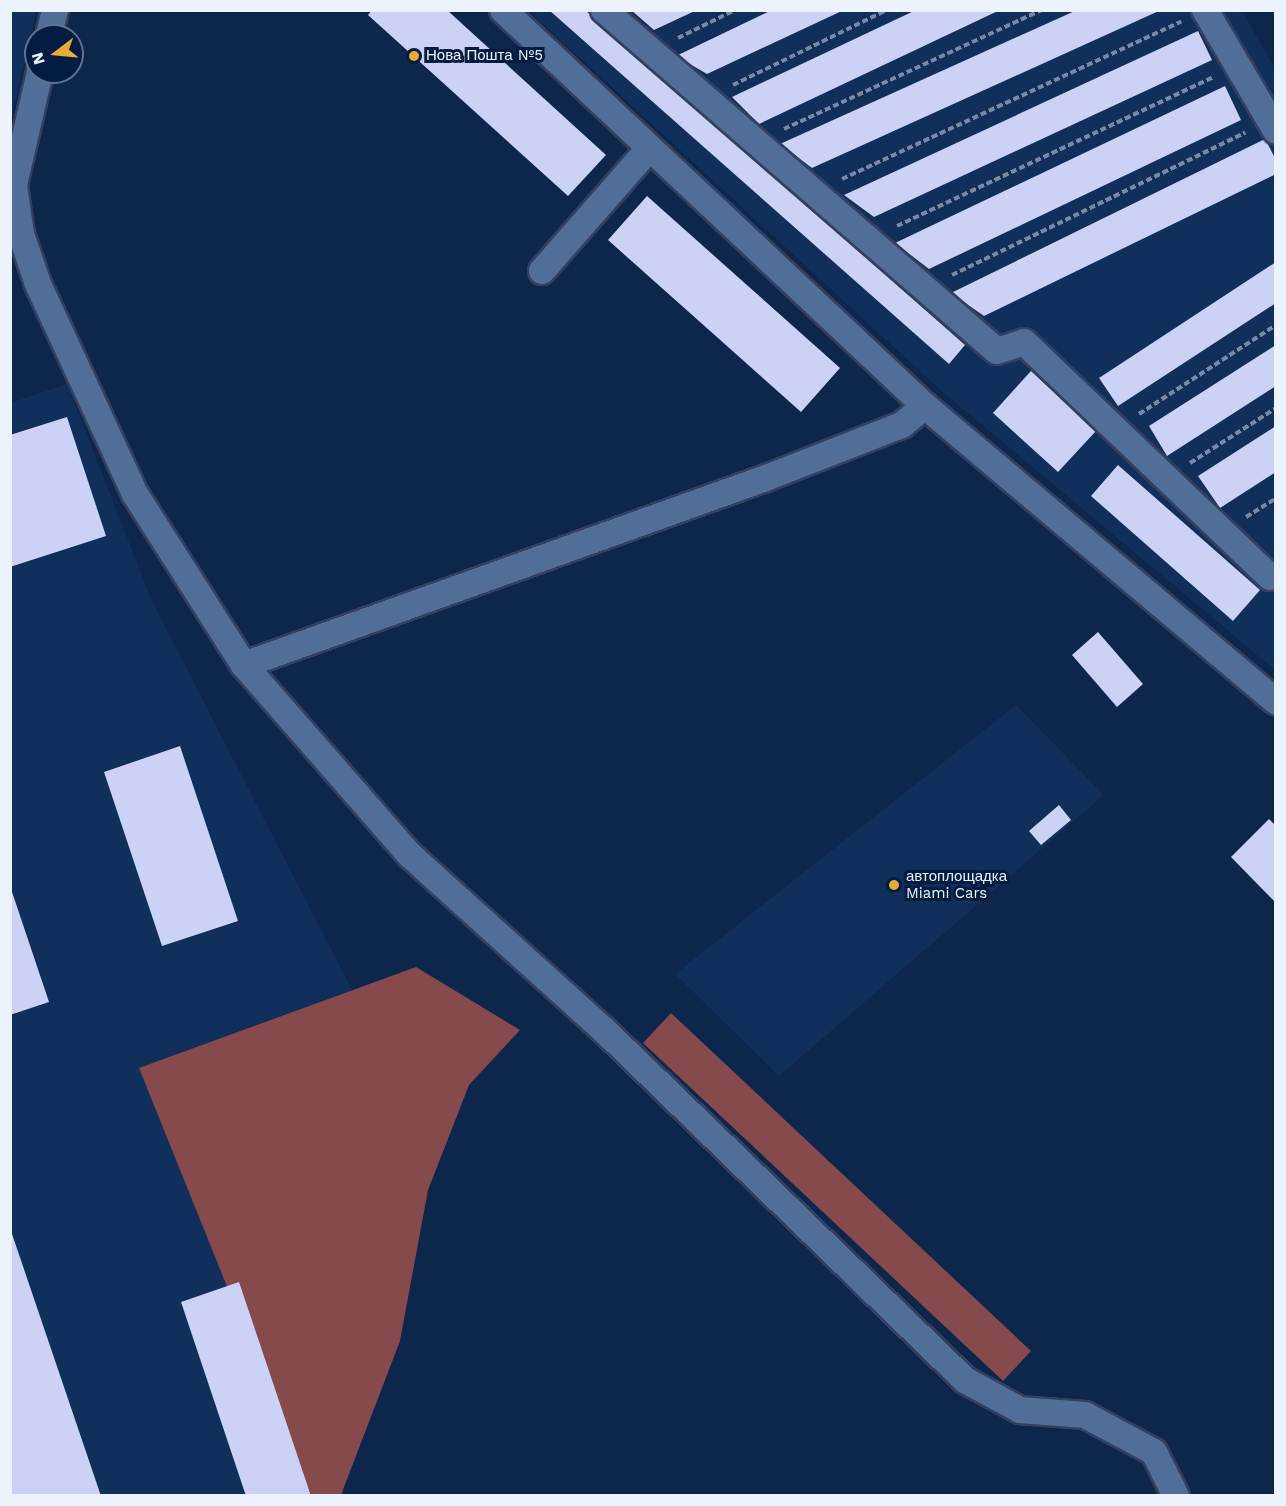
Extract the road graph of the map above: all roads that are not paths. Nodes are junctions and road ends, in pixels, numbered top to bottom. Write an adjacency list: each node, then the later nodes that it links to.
1 (503, 10): 6 (street)
2 (604, 10): 10 (street)
3 (1205, 11): 5 (street)
4 (37, 84): 7 (street)
5 (1272, 126)
6 (648, 150): 8 (street); 9 (street)
7 (12, 190): 11 (street)
8 (542, 271)
9 (925, 406): 11 (street); 12 (street)
10 (1270, 577)
11 (244, 665): 13 (street)
12 (1275, 702)
13 (1176, 1496)

